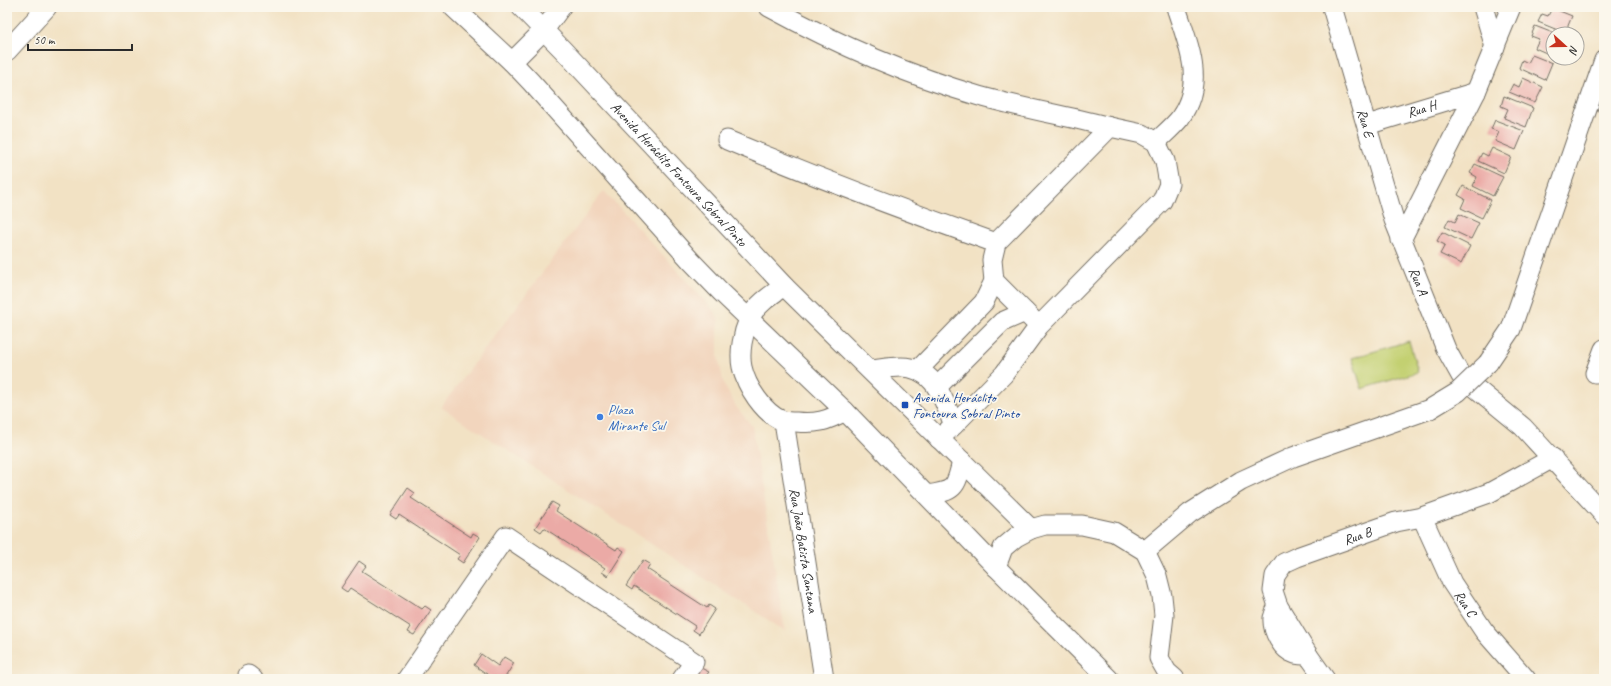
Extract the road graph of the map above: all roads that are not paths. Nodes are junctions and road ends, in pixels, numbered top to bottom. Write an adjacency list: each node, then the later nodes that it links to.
1 (47, 7): 12 (street)
2 (453, 7): 14 (street)
3 (521, 7): 10 (street, Avenida Heráclito Fontoura Sobral Pinto)
4 (561, 7): 10 (street)
5 (769, 7): 17 (street)
6 (1176, 7): 19 (street)
7 (1332, 7): 16 (street, Rua E)
8 (1483, 7): 11 (street)
9 (1511, 7): 11 (street)
10 (544, 30): 14 (street); 23 (street, Avenida Heráclito Fontoura Sobral Pinto)
11 (1495, 47): 15 (street)
12 (7, 51)
13 (1604, 60): 42 (street, bridge)
14 (512, 62): 25 (street)
15 (1476, 92): 16 (street, Rua H); 20 (street)
16 (1367, 125): 20 (street, Rua E)
17 (1110, 127): 19 (street); 21 (street)
18 (727, 140): 21 (street)
19 (1156, 142): 26 (street)
20 (1401, 240): 36 (street, Rua A)
21 (996, 243): 22 (street)
22 (994, 281): 24 (street); 29 (street)
23 (784, 286): 25 (street); 28 (street, Avenida Heráclito Fontoura Sobral Pinto)
24 (1025, 312): 26 (street); 31 (street)
25 (749, 319): 32 (street); 33 (street)
26 (1039, 326): 34 (street)
27 (1604, 349): 30 (street)
28 (870, 370): 29 (street); 35 (street, Avenida Heráclito Fontoura Sobral Pinto)
29 (918, 370): 31 (street)
30 (1595, 373)
31 (937, 387): 34 (street)
32 (844, 411): 33 (street); 38 (street)
33 (784, 421): 46 (street, Rua João Batista Santana)
34 (954, 425): 35 (street)
35 (939, 438): 37 (street, Avenida Heráclito Fontoura Sobral Pinto)
36 (1553, 458): 39 (street, Rua A); 40 (street, Rua B)
37 (962, 461): 38 (street); 41 (street, Avenida Heráclito Fontoura Sobral Pinto)
38 (927, 496): 43 (street)
39 (1604, 514)
40 (1422, 517): 49 (street, Rua B); 50 (street, Rua C)
41 (1031, 529): 42 (street); 43 (street)
42 (1145, 551): 48 (street)
43 (996, 567): 47 (street)
44 (408, 679): 45 (street)
45 (682, 679)
46 (824, 679)
47 (1109, 679)
48 (1175, 679)
49 (1325, 679)
50 (1526, 679)

